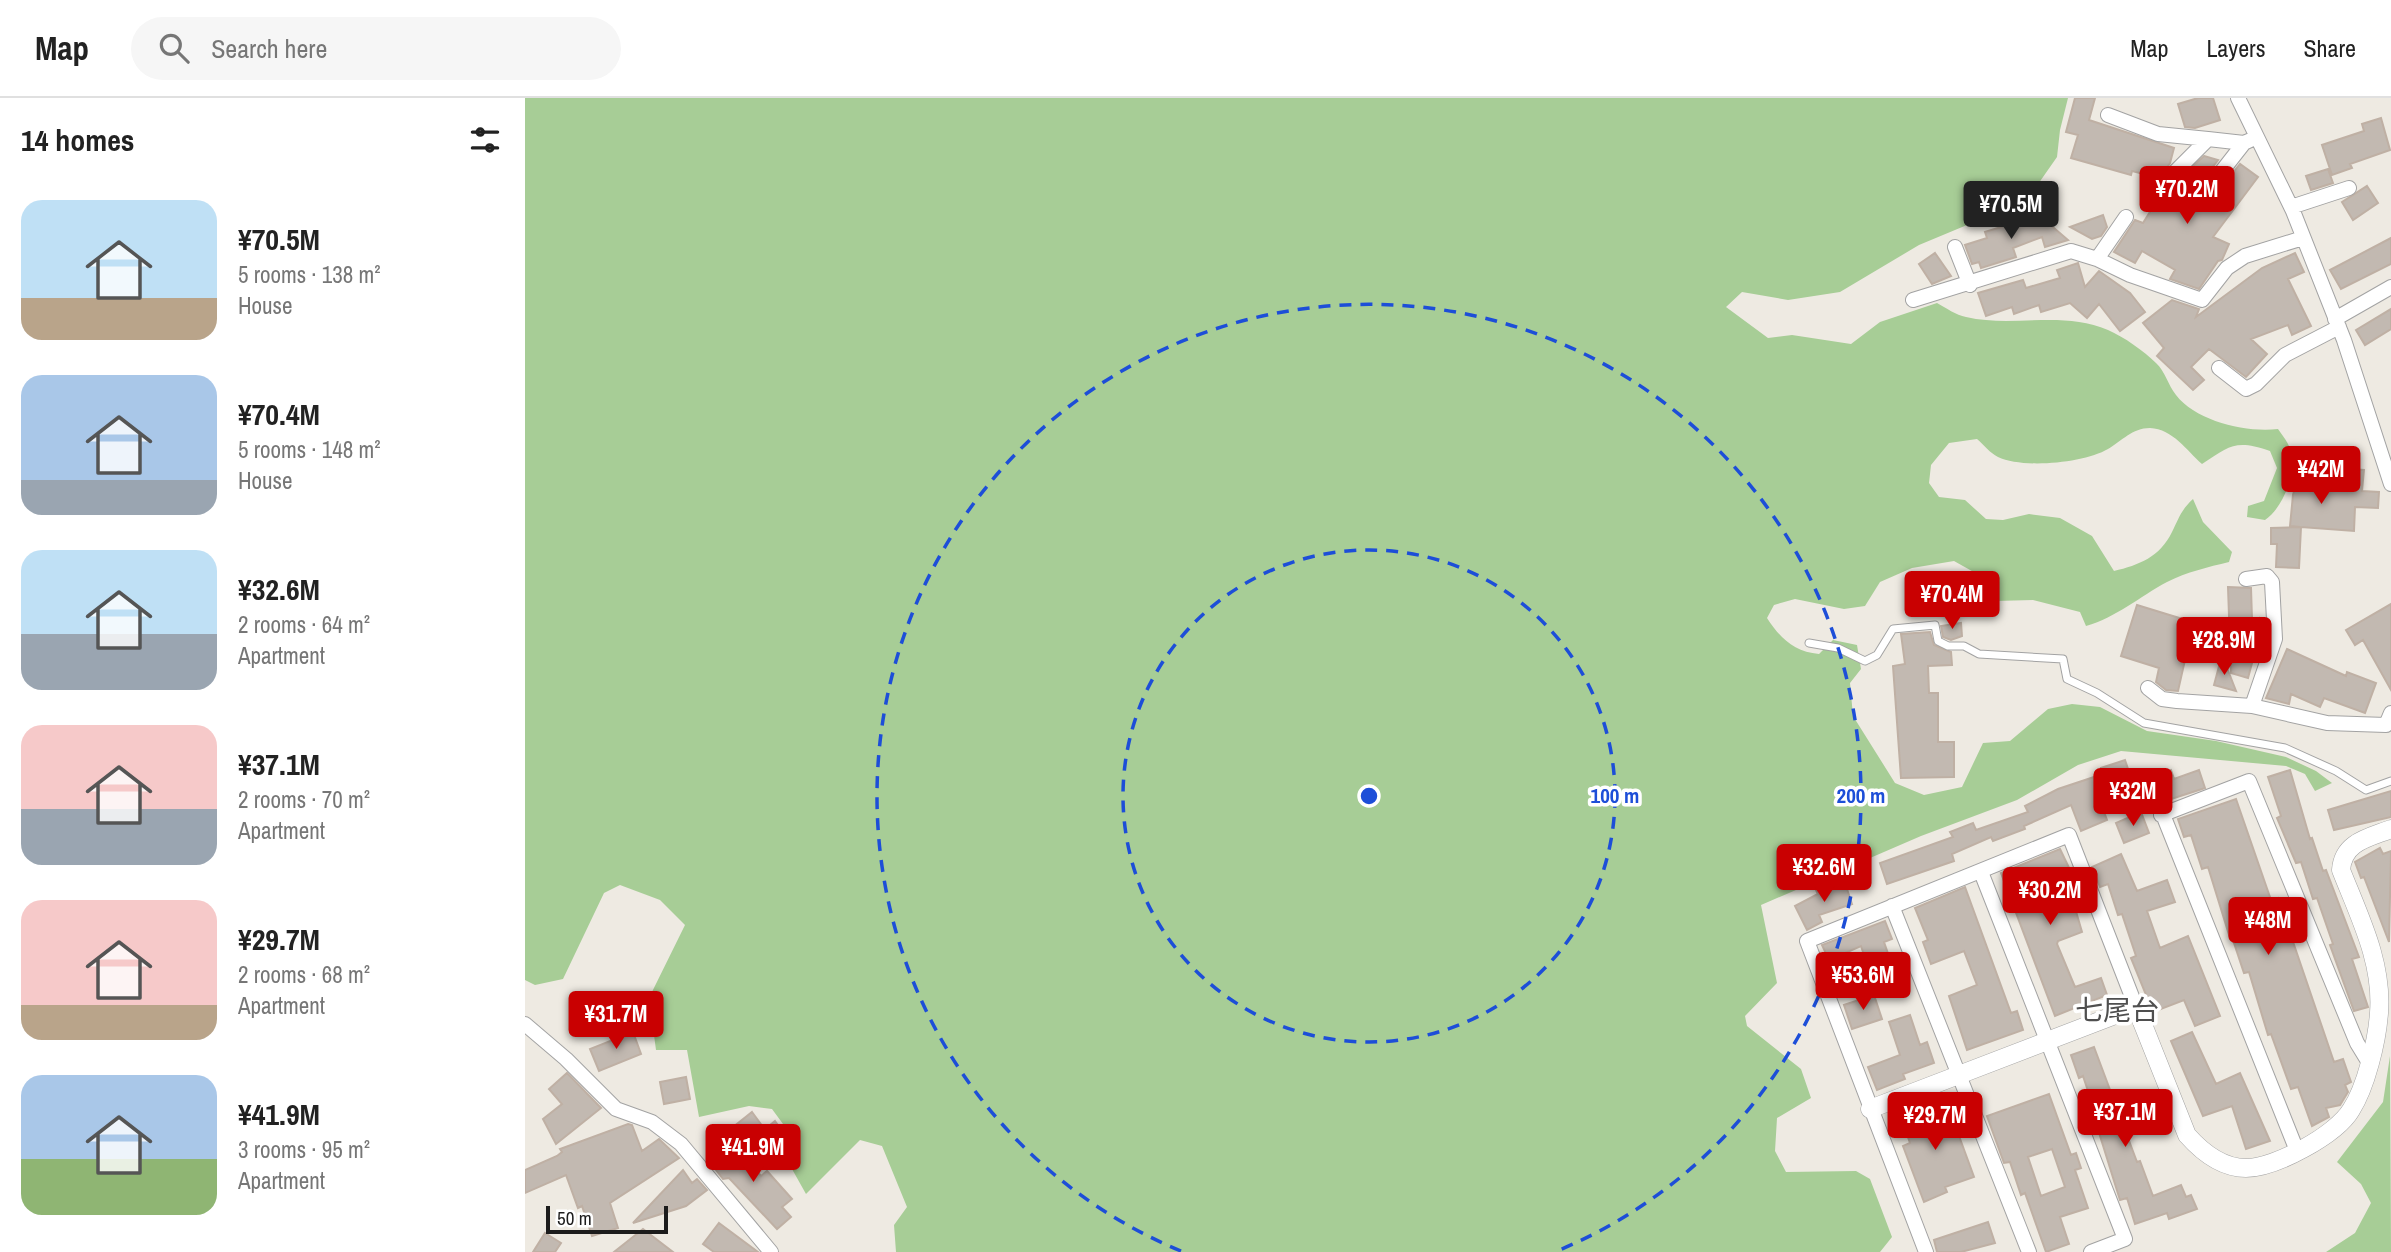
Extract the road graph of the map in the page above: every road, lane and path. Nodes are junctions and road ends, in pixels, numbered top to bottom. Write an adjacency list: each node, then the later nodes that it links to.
1 (2238, 98): 4 (street)
2 (2108, 115): 3 (street)
3 (2208, 139): 4 (street); 5 (street)
4 (2250, 140): 7 (street); 8 (street)
5 (2169, 178)
6 (2349, 188): 8 (street)
7 (2197, 203)
8 (2291, 207): 10 (street)
9 (2126, 217): 12 (street)
10 (2304, 238): 12 (street); 16 (street)
11 (1955, 247): 13 (street)
12 (2097, 259): 13 (street)
13 (1970, 285): 15 (street)
14 (2391, 287): 16 (street)
15 (1913, 300)
16 (2337, 323): 17 (street); 18 (street)
17 (2218, 368)
18 (2391, 484)
19 (2246, 579): 22 (street)
20 (1809, 643): 24 (lane)
21 (2148, 688): 22 (street)
22 (2252, 706): 23 (street)
23 (2390, 725)
24 (2391, 780)
25 (2150, 782): 26 (street)
26 (2161, 815): 33 (street); 36 (street)
27 (2391, 829): 33 (street)
28 (1982, 872): 29 (street); 30 (street); 32 (street)
29 (1892, 906): 34 (street); 35 (street)
30 (2136, 1007): 32 (street); 36 (street)
31 (525, 1024): 37 (street)
32 (2046, 1039): 34 (street); 40 (street)
33 (2368, 1061): 36 (street)
34 (1958, 1074): 35 (street); 39 (street)
35 (1870, 1109): 38 (street)
36 (2297, 1151)
37 (771, 1252)
38 (1926, 1252)
39 (2029, 1252)
40 (2091, 1252)

